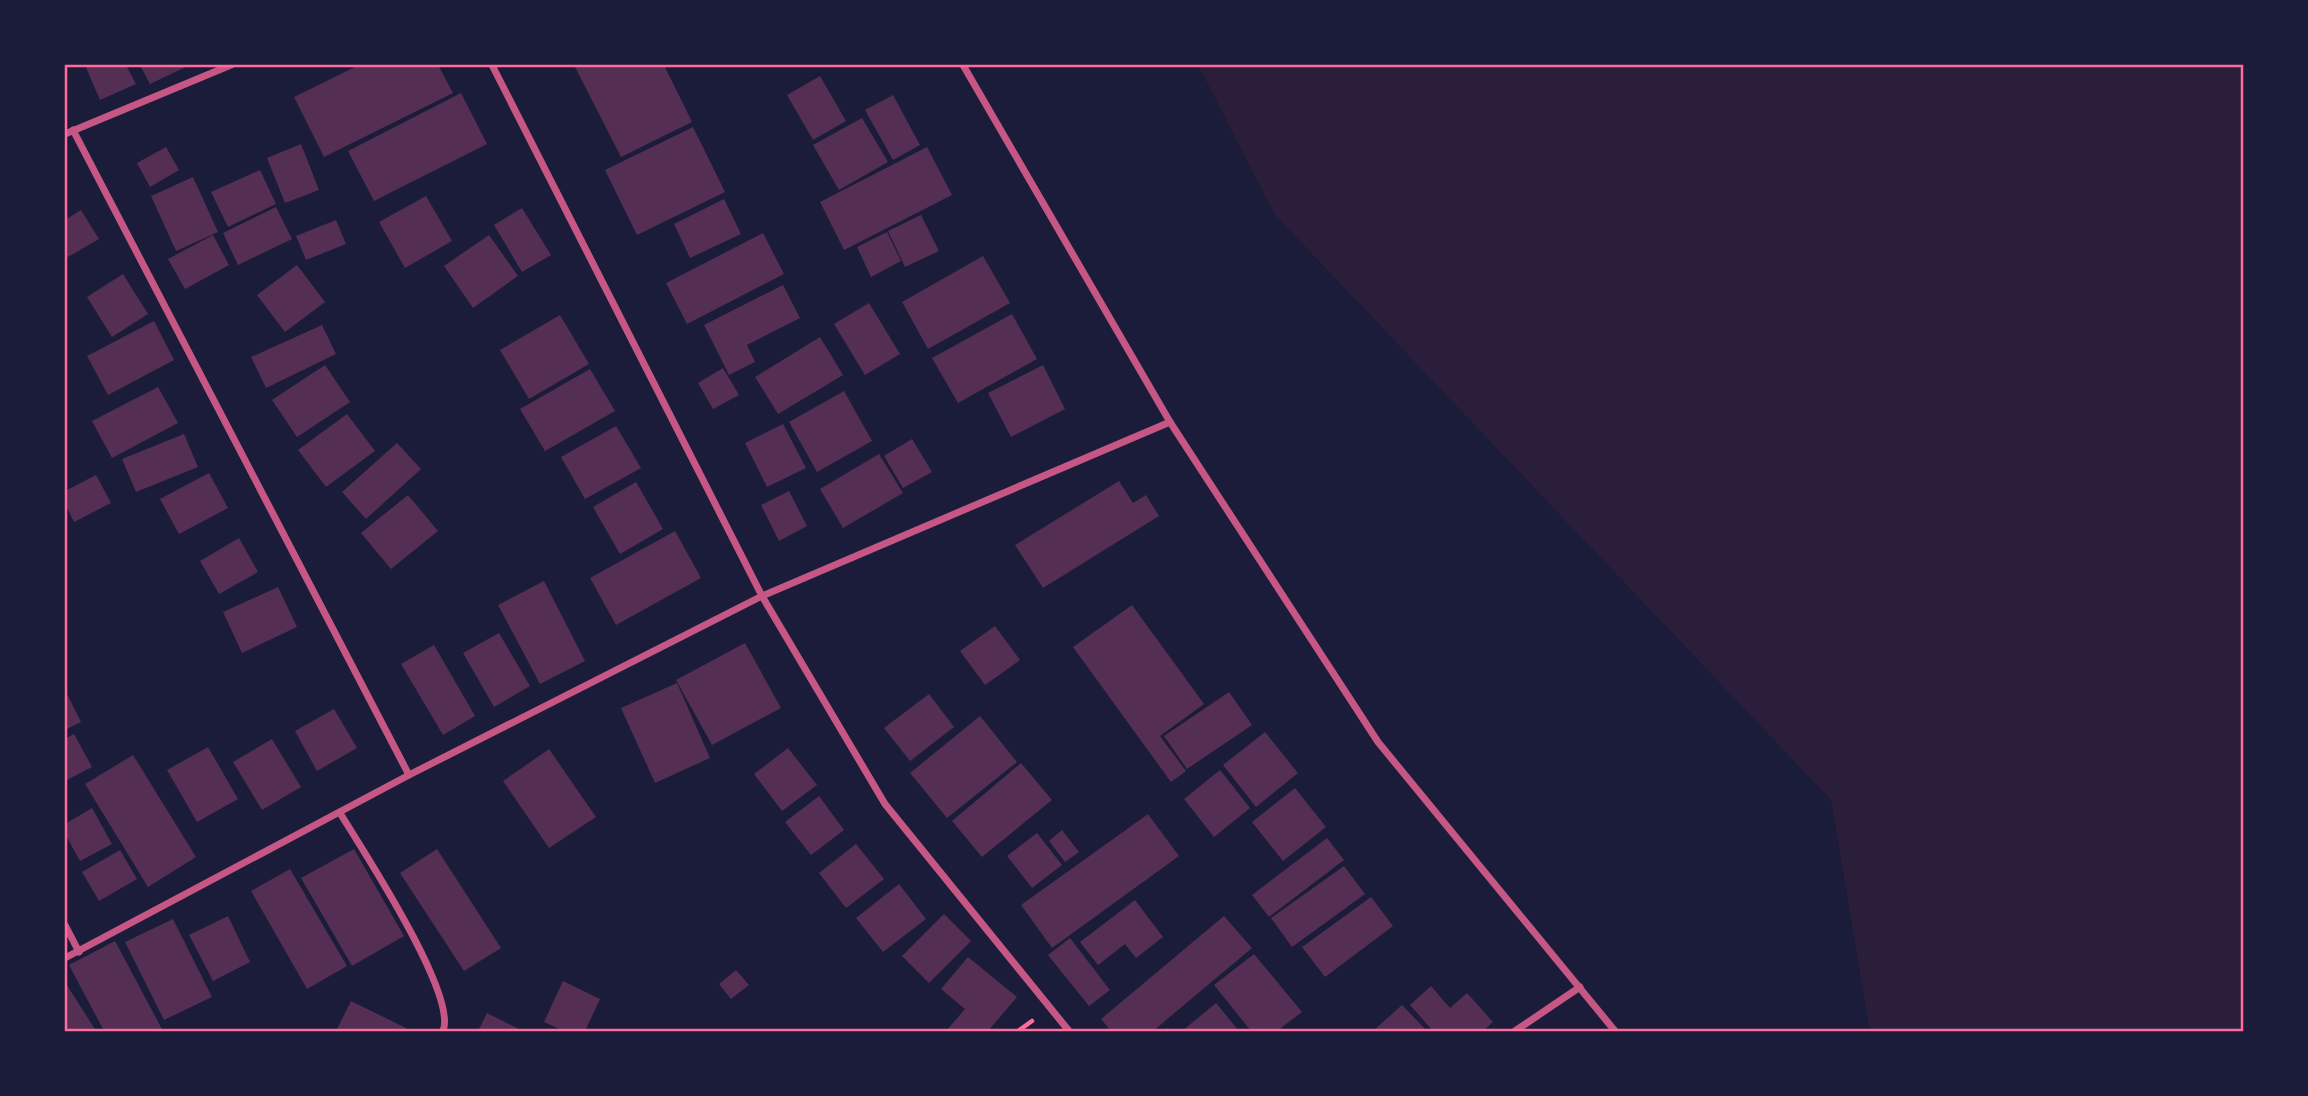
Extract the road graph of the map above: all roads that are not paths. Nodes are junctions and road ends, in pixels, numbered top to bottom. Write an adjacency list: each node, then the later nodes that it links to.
1 (231, 65): 4 (street)
2 (492, 65): 6 (street)
3 (963, 65): 5 (street)
4 (69, 132): 7 (street)
5 (1170, 422): 6 (street); 12 (street)
6 (762, 596): 7 (street); 14 (street)
7 (409, 775): 8 (street)
8 (340, 813): 10 (street); 13 (street)
9 (65, 925): 10 (street)
10 (79, 952): 11 (street)
11 (65, 958)
12 (1580, 988): 15 (street); 16 (street)
13 (443, 1031)
14 (1069, 1031)
15 (1515, 1031)
16 (1615, 1031)

